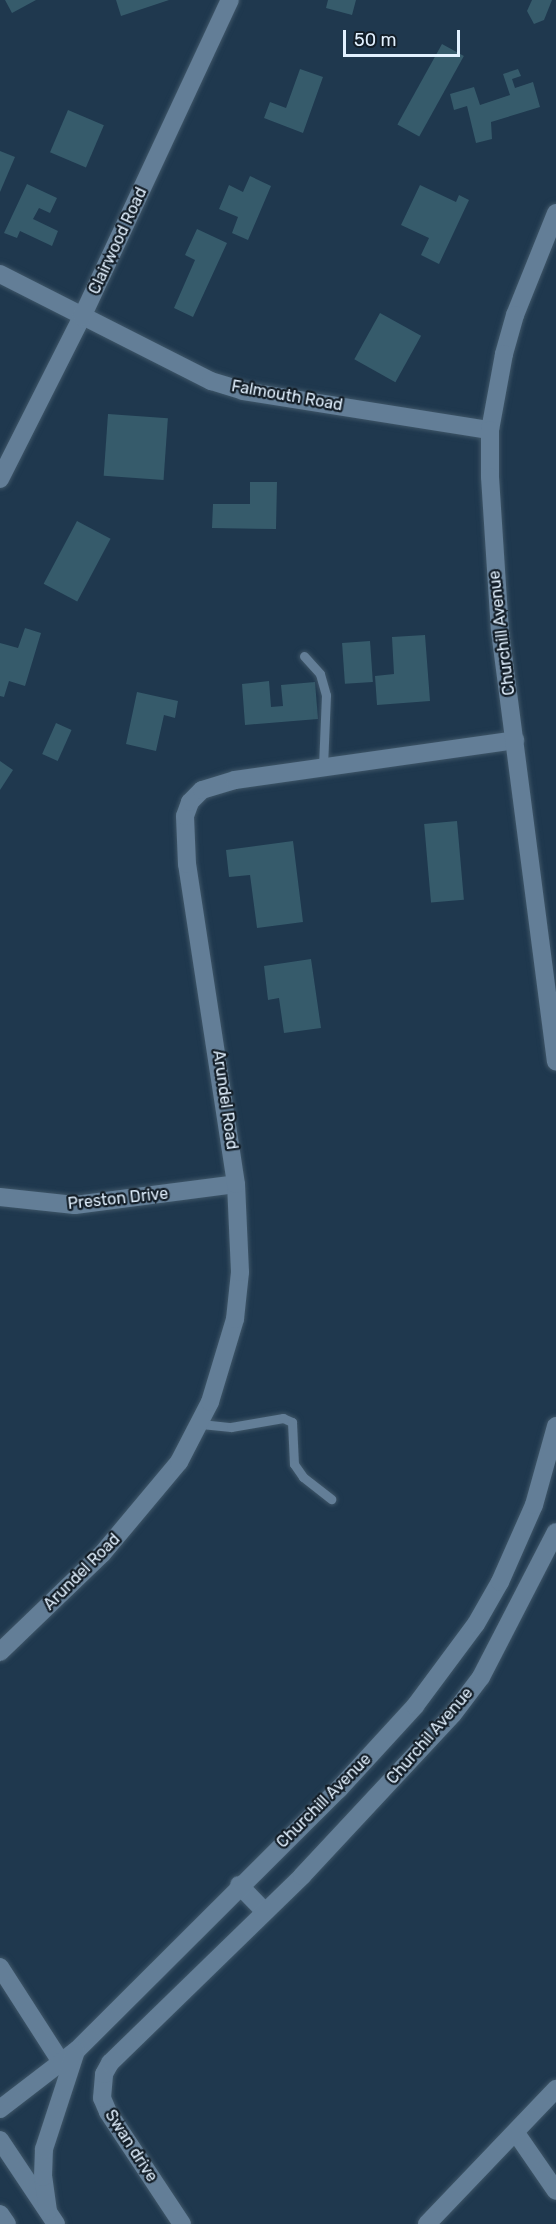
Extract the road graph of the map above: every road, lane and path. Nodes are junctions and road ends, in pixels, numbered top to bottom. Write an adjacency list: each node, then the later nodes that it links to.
1 (230, 0): 4 (street, Clairwood Road)
2 (556, 213): 5 (street, Churchill Avenue)
3 (0, 274): 4 (street, Falmouth Road)
4 (82, 317): 5 (street, Falmouth Road); 6 (street, Clairwood Road)
5 (490, 429): 8 (street, Churchill Avenue)
6 (0, 479)
7 (304, 656): 9 (lane)
8 (515, 740): 9 (street, Arundel Road); 10 (street, Churchill Avenue)
9 (323, 768): 11 (street, Arundel Road)
10 (556, 1061)
11 (236, 1184): 12 (street, Preston Drive); 13 (street, Arundel Road)
12 (0, 1197)
13 (201, 1424): 15 (lane); 17 (street, Arundel Road)
14 (556, 1426): 18 (street, Churchill Avenue)
15 (332, 1499)
16 (556, 1532): 19 (street, Churchil Avenue)
17 (0, 1652)
18 (239, 1885): 19 (street); 21 (street, Churchill Avenue)
19 (264, 1911): 23 (street, Churchil Avenue)
20 (0, 1967): 22 (street)
21 (77, 2049): 22 (street, Churchill Avenue); 32 (street)
22 (61, 2062): 26 (street, Churchill Avenue)
23 (110, 2063): 34 (street, Swan drive)
24 (0, 2089): 26 (street)
25 (556, 2089): 28 (street)
26 (20, 2096): 27 (street, Churchill Avenue)
27 (0, 2109)
28 (516, 2133): 30 (street); 35 (street)
29 (0, 2140): 32 (street)
30 (556, 2191)
31 (0, 2214): 33 (street)
32 (52, 2218)
33 (7, 2224)
34 (182, 2224)
35 (427, 2224)

